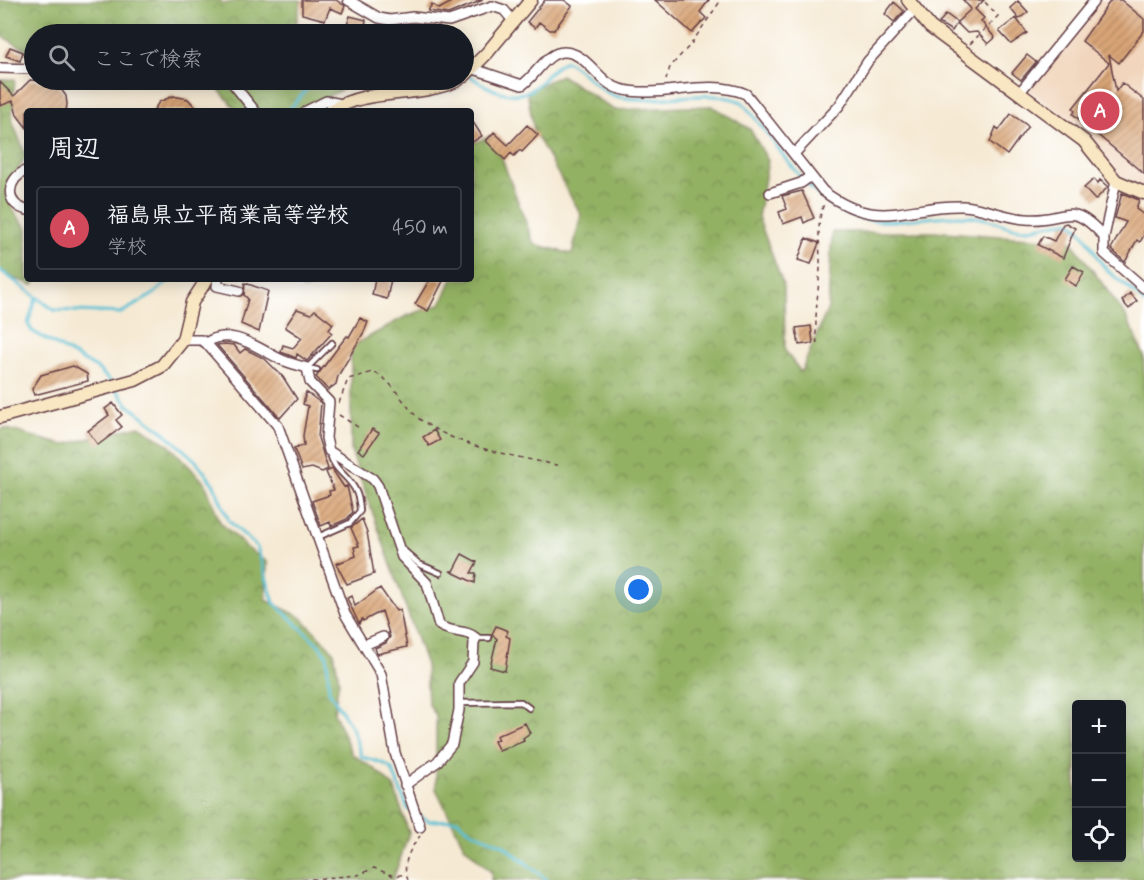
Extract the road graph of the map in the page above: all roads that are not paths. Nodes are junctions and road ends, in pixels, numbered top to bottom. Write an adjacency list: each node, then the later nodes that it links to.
1 (348, 0): 5 (street)
2 (531, 0): 5 (street)
3 (1095, 0): 12 (street)
4 (911, 5): 12 (street); 16 (street)
5 (514, 22): 6 (street)
6 (474, 64)
7 (0, 68): 8 (street)
8 (24, 69)
9 (474, 76): 16 (street)
10 (238, 90): 14 (street)
11 (421, 90): 13 (street)
12 (1020, 92): 19 (street)
13 (337, 107): 15 (street)
14 (253, 108)
15 (312, 108)
16 (794, 154): 18 (street)
17 (24, 172): 22 (street)
18 (811, 176): 20 (street); 23 (street)
19 (1116, 181): 21 (street); 23 (street)
20 (770, 193)
21 (1144, 193)
22 (24, 209)
23 (1104, 237): 26 (street)
24 (205, 282): 28 (street)
25 (218, 282): 27 (street)
26 (1144, 288)
27 (239, 291)
28 (183, 340): 29 (street); 32 (street)
29 (206, 343): 31 (street); 34 (street)
30 (332, 343): 31 (lane)
31 (312, 369): 33 (street)
32 (0, 417)
33 (329, 451): 34 (lane); 35 (street)
34 (318, 537): 40 (street)
35 (398, 544): 36 (lane); 38 (street)
36 (440, 573)
37 (383, 637): 40 (street)
38 (476, 638): 39 (lane); 41 (street)
39 (489, 638)
40 (363, 645): 43 (street)
41 (460, 703): 42 (lane); 43 (street)
42 (529, 708)
43 (405, 785): 44 (street)
44 (420, 826)

